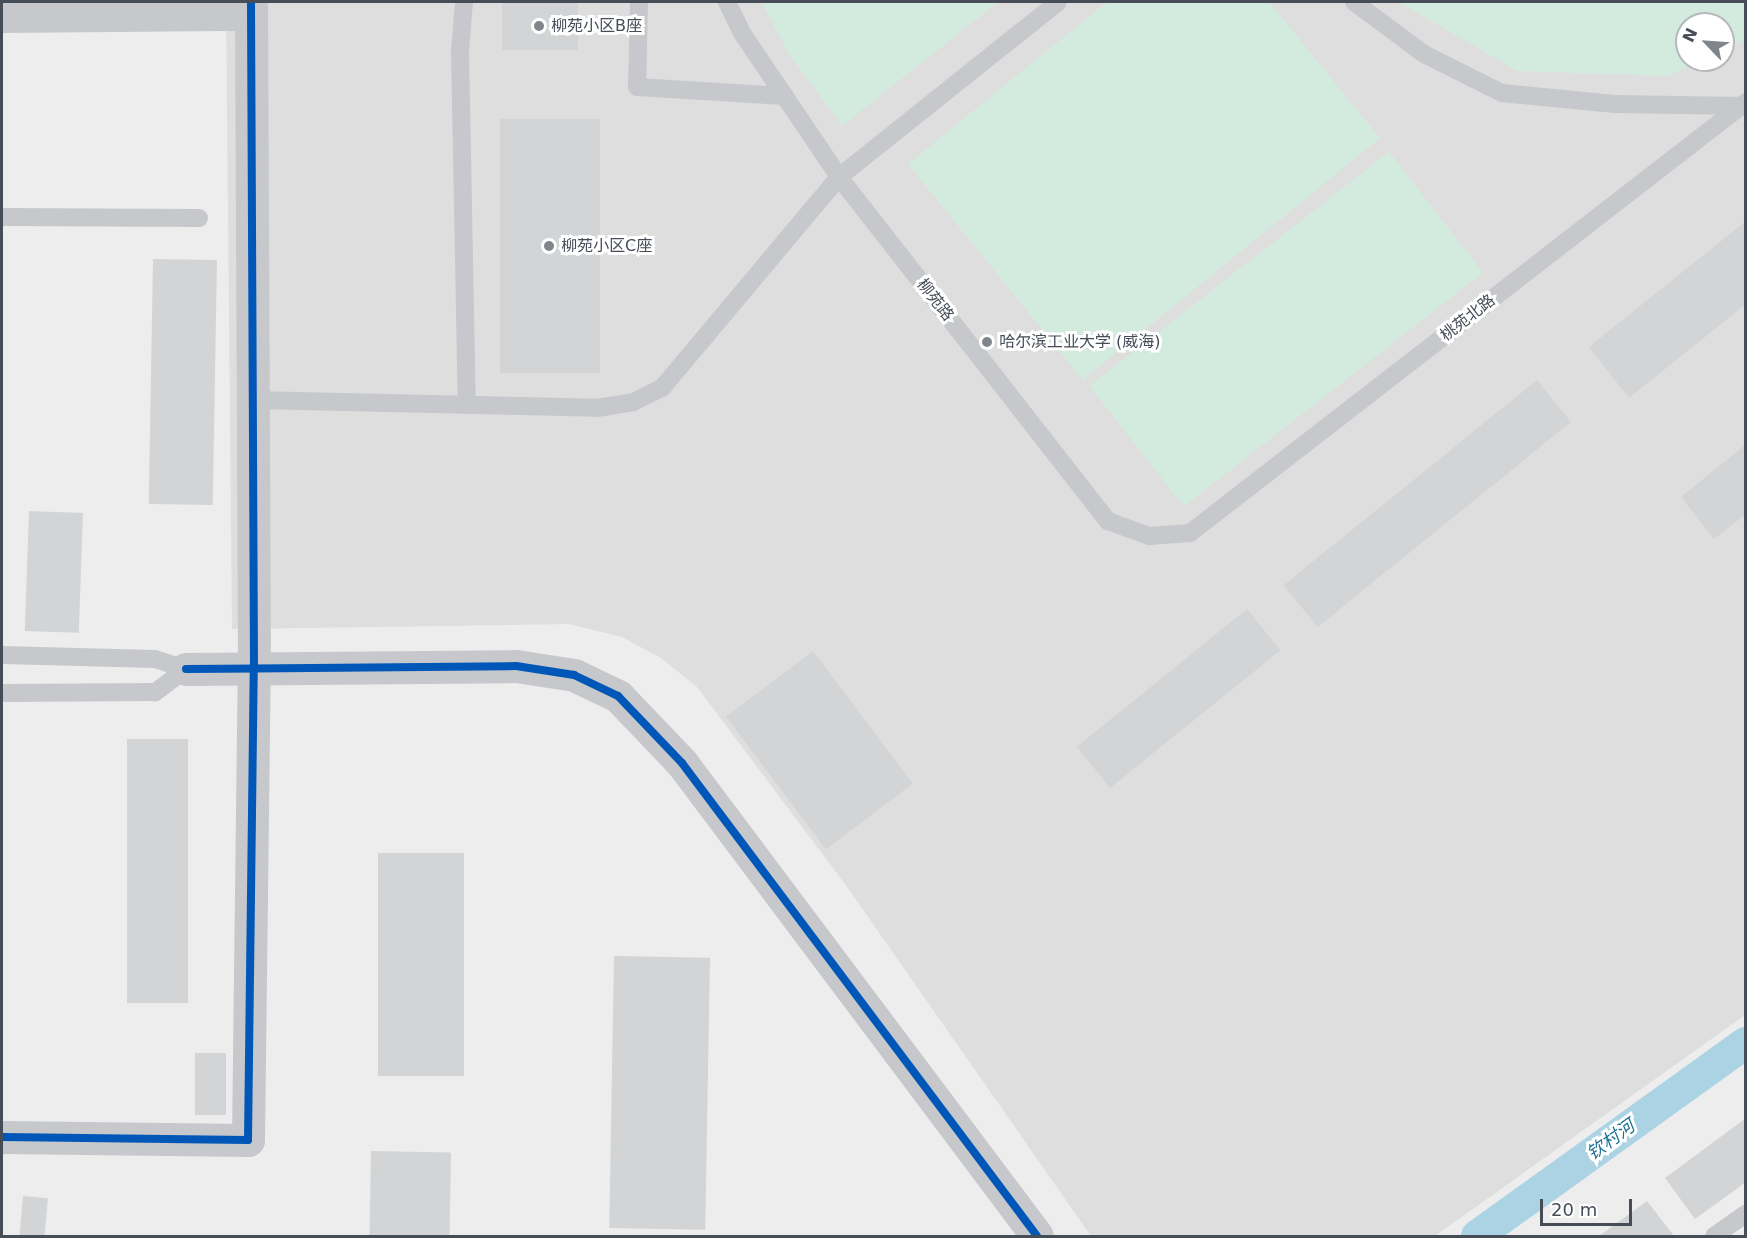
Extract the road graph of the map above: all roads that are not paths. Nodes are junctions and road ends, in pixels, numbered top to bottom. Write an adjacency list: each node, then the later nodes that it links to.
1 (464, 2): 14 (lane)
2 (639, 2): 8 (lane)
3 (727, 2): 8 (lane, 柳苑路)
4 (1058, 2): 10 (lane)
5 (1354, 2): 9 (lane)
6 (251, 8): 7 (street); 13 (street)
7 (2, 16)
8 (785, 96): 10 (lane, 柳苑路)
9 (1745, 105): 15 (lane, 桃苑北路)
10 (839, 177): 14 (lane); 15 (lane, 柳苑路)
11 (2, 218): 12 (lane)
12 (199, 218)
13 (253, 400): 14 (lane); 17 (street)
14 (467, 405)
15 (1190, 533)
16 (2, 655): 18 (lane)
17 (254, 666): 18 (street); 20 (street); 22 (street)
18 (186, 669): 19 (lane)
19 (2, 693)
20 (2, 1137)
21 (1746, 1215): 23 (lane)
22 (1037, 1236)
23 (1714, 1236)

